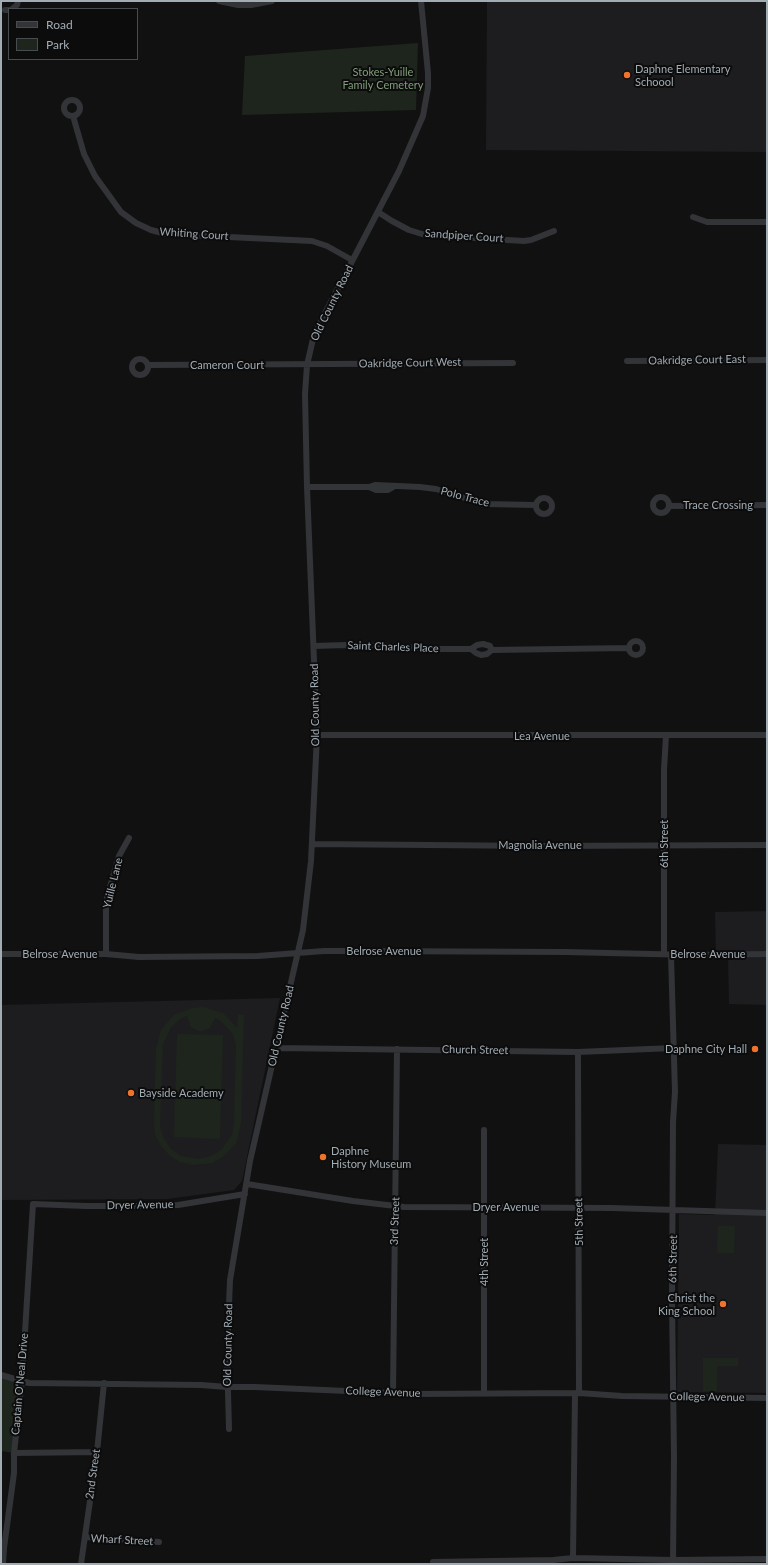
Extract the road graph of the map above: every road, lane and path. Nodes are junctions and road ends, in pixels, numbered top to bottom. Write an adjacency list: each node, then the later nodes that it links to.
1 (219, 1): 2 (street)
2 (272, 1)
3 (421, 1): 5 (street, Old County Road)
4 (73, 116): 9 (street, Whiting Court)
5 (378, 212): 8 (street, Sandpiper Court); 9 (street, Old County Road)
6 (693, 216): 7 (street)
7 (767, 222)
8 (554, 231)
9 (352, 260): 14 (street, Old County Road)
10 (767, 360): 11 (street, Oakridge Court East)
11 (627, 361)
12 (513, 363): 14 (street, Oakridge Court West)
13 (148, 365): 14 (street, Cameron Court)
14 (307, 365): 15 (street, Old County Road)
15 (307, 487): 16 (street, Polo Trace); 19 (street, Old County Road)
16 (536, 505)
17 (767, 505): 18 (street, Trace Crossing)
18 (669, 506)
19 (314, 646): 21 (street, Saint Charles Place); 23 (street, Old County Road)
20 (629, 648): 22 (street, Saint Charles Place)
21 (471, 649): 22 (street, Saint Charles Place); 22 (street, Saint Charles Place)
22 (492, 650)
23 (317, 735): 24 (street, Lea Avenue); 27 (street, Old County Road)
24 (666, 735): 25 (street, Lea Avenue); 29 (street, 6th Street)
25 (767, 735)
26 (130, 838): 31 (street, Yuille Lane)
27 (312, 844): 29 (street, Magnolia Avenue); 32 (street, Old County Road)
28 (767, 845): 29 (street, Magnolia Avenue)
29 (664, 846): 33 (street, 6th Street)
30 (1, 954): 31 (street, Belrose Avenue)
31 (106, 954): 32 (street, Belrose Avenue)
32 (298, 954): 33 (street, Belrose Avenue); 35 (street, Old County Road)
33 (667, 954): 34 (street, Belrose Avenue); 36 (street, 6th Street)
34 (767, 954)
35 (276, 1048): 37 (street, Church Street); 40 (street, Old County Road)
36 (674, 1048): 38 (street, Church Street); 46 (street, 6th Street)
37 (397, 1049): 38 (street, Church Street); 43 (street, 3rd Street)
38 (578, 1052): 45 (street, 5th Street)
39 (484, 1130): 44 (street, 4th Street)
40 (247, 1184): 41 (street, Old County Road); 43 (street, Dryer Avenue)
41 (245, 1194): 42 (street, Dryer Avenue); 51 (street, Old County Road)
42 (33, 1204): 49 (street, Captain O'Neal Drive)
43 (396, 1206): 44 (street, Dryer Avenue); 53 (street, 3rd Street)
44 (485, 1207): 45 (street, Dryer Avenue); 54 (street, 4th Street)
45 (578, 1208): 46 (street, Dryer Avenue); 52 (street, 5th Street)
46 (674, 1210): 47 (street, Dryer Avenue); 55 (street, 6th Street)
47 (767, 1213)
48 (1, 1375): 49 (street, College Avenue)
49 (22, 1380): 50 (street, College Avenue); 59 (street, Captain O'Neal Drive)
50 (104, 1383): 51 (street, College Avenue); 58 (street, 2nd Street)
51 (227, 1387): 53 (street, College Avenue); 57 (street, Old County Road)
52 (577, 1392): 54 (street, College Avenue); 55 (street, College Avenue); 62 (street, 5th Street)
53 (393, 1393): 54 (street, College Avenue)
54 (484, 1393)
55 (673, 1396): 56 (street, College Avenue); 65 (street, 6th Street)
56 (767, 1398)
57 (229, 1428)
58 (97, 1452): 59 (street); 60 (street, 2nd Street)
59 (14, 1453): 66 (street, Captain O'Neal Drive)
60 (85, 1537): 61 (street, Wharf Street); 67 (street, 2nd Street)
61 (159, 1542)
62 (572, 1558): 64 (street); 65 (street)
63 (767, 1559): 65 (street)
64 (433, 1562)
65 (673, 1562)
66 (3, 1564)
67 (81, 1564)

